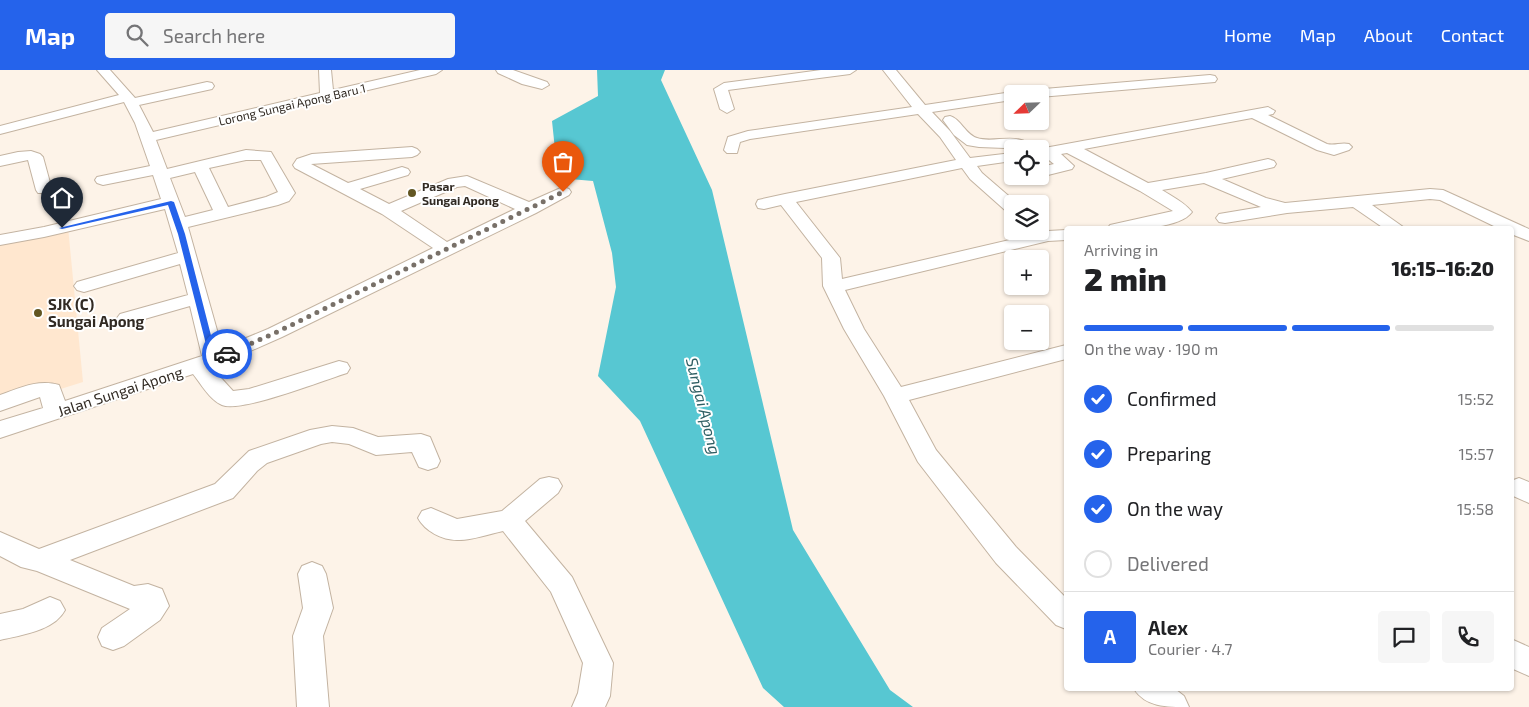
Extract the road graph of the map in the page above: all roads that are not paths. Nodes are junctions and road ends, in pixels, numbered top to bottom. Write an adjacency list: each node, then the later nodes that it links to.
1 (103, 70): 15 (street)
2 (325, 70): 13 (street)
3 (436, 70): 13 (street, Lorong Sungai Apong Baru 1)
4 (502, 70): 10 (street)
5 (850, 70): 9 (street)
6 (889, 70): 18 (street)
7 (735, 74): 9 (street)
8 (1210, 79): 12 (street)
9 (753, 83): 17 (street)
10 (542, 85)
11 (207, 86): 15 (street)
12 (1049, 93)
13 (326, 96): 23 (street, Lorong Sungai Apong Baru 1)
14 (1004, 97): 16 (street)
15 (130, 100): 21 (street); 23 (street)
16 (957, 104): 18 (street); 22 (street)
17 (727, 109)
18 (921, 109): 22 (street); 27 (street)
19 (1268, 111): 20 (street)
20 (1252, 114): 25 (street); 26 (street)
21 (0, 130)
22 (952, 133): 24 (street); 34 (street)
23 (147, 138): 39 (street)
24 (1004, 142)
25 (1344, 147)
26 (1070, 148): 28 (street); 44 (street)
27 (732, 150)
28 (1049, 151)
29 (412, 152): 43 (street)
30 (1049, 155): 38 (street)
31 (1004, 158): 33 (street)
32 (0, 160): 45 (street)
33 (992, 160): 34 (street); 37 (street)
34 (964, 163): 47 (street); 48 (street)
35 (1268, 164): 41 (street)
36 (200, 165): 39 (street); 55 (street); 55 (street)
37 (1004, 170)
38 (1049, 170)
39 (160, 172): 42 (street); 49 (street)
40 (402, 172): 43 (street)
41 (1206, 178): 44 (street); 53 (street)
42 (103, 180)
43 (347, 188): 54 (street)
44 (1146, 188): 59 (street)
45 (44, 190)
46 (563, 192): 52 (street, Jalan Sungai Apong)
47 (785, 199): 51 (street); 69 (street)
48 (1004, 200)
49 (171, 202): 58 (street); 65 (street)
50 (1357, 202): 53 (street); 60 (street); 61 (street)
51 (764, 204)
52 (522, 205): 54 (street); 56 (street); 66 (street, Jalan Sungai Apong)
53 (1287, 208): 57 (street)
54 (388, 210): 66 (street)
55 (223, 213): 58 (street)
56 (480, 216)
57 (1225, 218)
58 (178, 224): 67 (street)
59 (1130, 226)
60 (1393, 226)
61 (1508, 226)
62 (1514, 229): 64 (street)
63 (1051, 234): 69 (street)
64 (1529, 236)
65 (0, 240)
66 (446, 249): 73 (street, Jalan Sungai Apong)
67 (187, 256): 68 (street); 70 (street)
68 (84, 286)
69 (833, 286): 75 (street)
70 (198, 298): 71 (street); 73 (street)
71 (128, 318)
72 (1064, 356): 75 (street)
73 (205, 362): 74 (street); 77 (street, Jalan Sungai Apong)
74 (339, 368)
75 (895, 396): 87 (street)
76 (0, 403): 77 (street)
77 (56, 412): 78 (street, Jalan Sungai Apong)
78 (0, 432)
79 (428, 461): 84 (street)
80 (549, 486): 82 (street)
81 (431, 518): 82 (street)
82 (509, 520): 94 (street)
83 (0, 543): 84 (street)
84 (40, 560): 89 (street)
85 (312, 574): 93 (street)
86 (50, 610): 88 (street)
87 (1064, 614)
88 (0, 627)
89 (114, 637)
90 (1514, 654): 91 (street)
91 (1529, 662)
92 (1153, 691): 95 (street)
93 (313, 707)
94 (588, 707)
95 (1173, 707)

